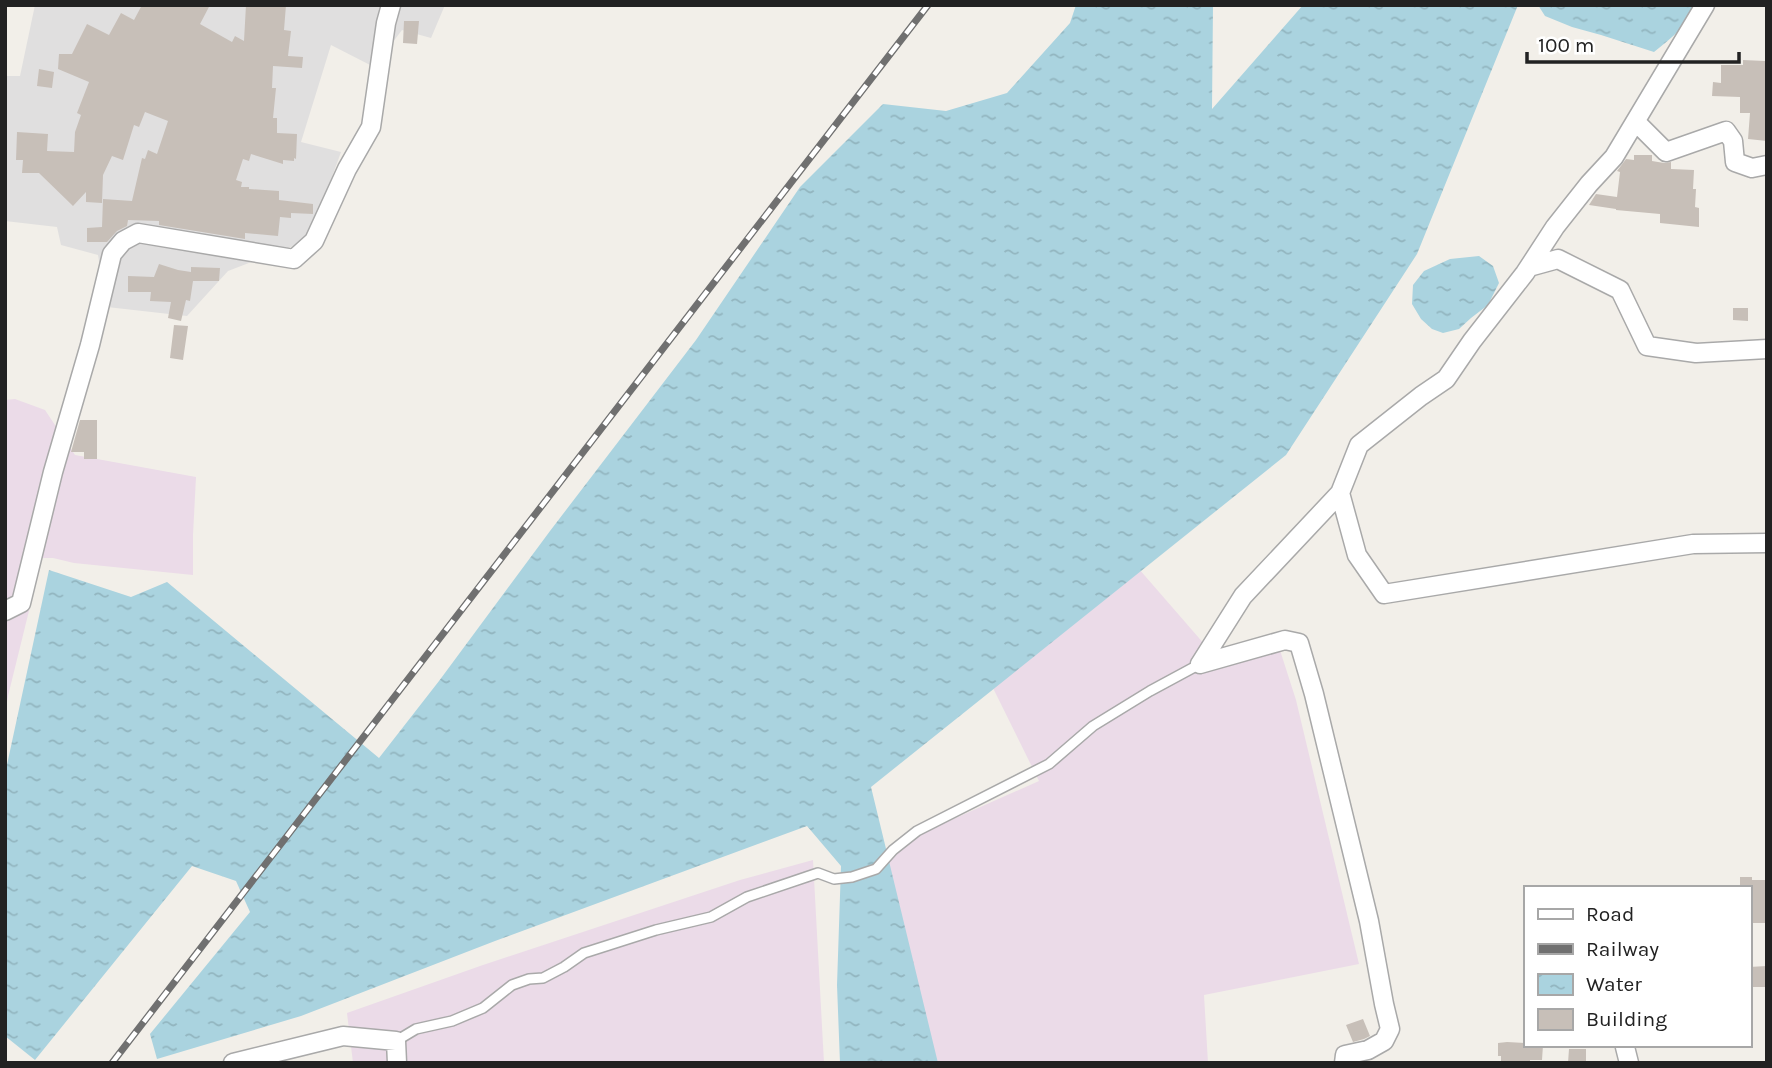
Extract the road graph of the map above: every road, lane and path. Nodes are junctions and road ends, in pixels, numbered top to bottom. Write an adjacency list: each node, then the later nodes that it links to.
1 (391, 5): 9 (street)
2 (1705, 5): 3 (street)
3 (1636, 122): 4 (street); 5 (street)
4 (1767, 165)
5 (1529, 267): 6 (street); 7 (street)
6 (1767, 349)
7 (1339, 493): 8 (street); 10 (street)
8 (1767, 543)
9 (5, 611)
10 (1200, 664): 11 (lane); 14 (street)
11 (396, 1041): 12 (street); 13 (street)
12 (233, 1063)
13 (397, 1063)
14 (1344, 1063)

